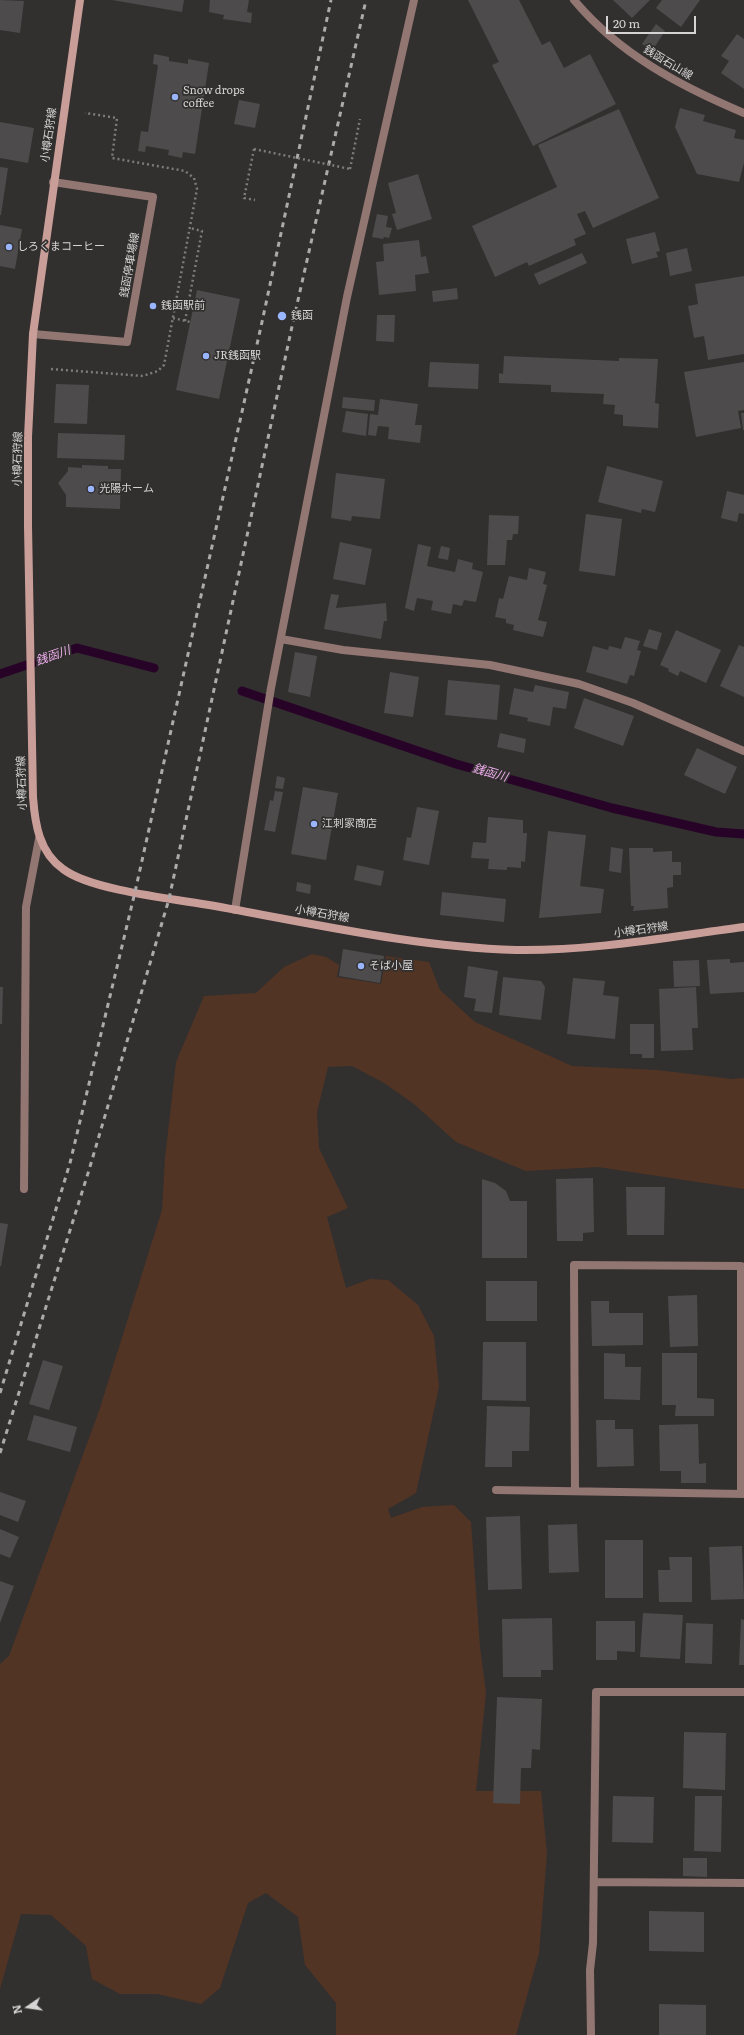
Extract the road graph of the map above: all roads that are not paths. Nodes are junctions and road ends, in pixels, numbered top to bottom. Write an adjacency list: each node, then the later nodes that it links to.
1 (80, 0): 5 (main road, 小樽石狩線)
2 (414, 0): 7 (street)
3 (574, 0): 4 (street, 銭函石山線)
4 (744, 113)
5 (54, 182): 6 (main road, 小樽石狩線); 6 (street, 銭函停車場線)
6 (33, 334): 9 (main road, 小樽石狩線)
7 (281, 639): 8 (street); 10 (street)
8 (744, 751)
9 (39, 839): 10 (main road, 小樽石狩線); 12 (street)
10 (235, 910): 11 (main road, 小樽石狩線)
11 (744, 928)
12 (24, 1188)
13 (496, 1490): 14 (street)
14 (575, 1491): 15 (street); 15 (street)
15 (742, 1494)
16 (744, 1692): 17 (street)
17 (594, 1882): 18 (street); 19 (street)
18 (744, 1883)
19 (591, 2035)

